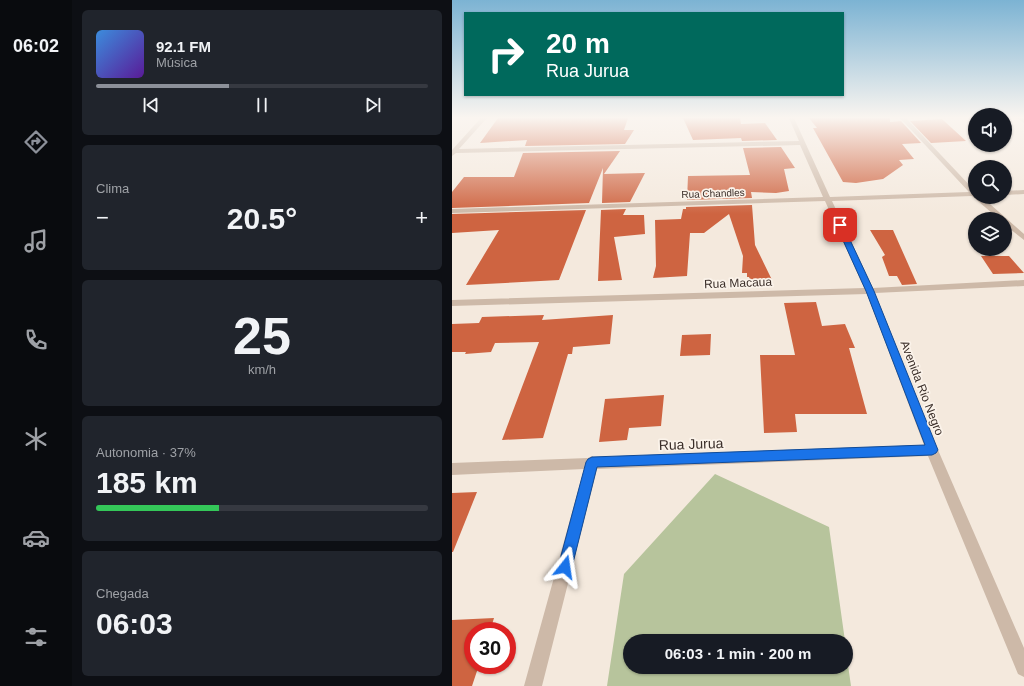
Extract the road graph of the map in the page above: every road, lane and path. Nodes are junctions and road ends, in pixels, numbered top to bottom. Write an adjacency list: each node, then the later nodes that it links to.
1 (530, 150): 4 (street)
2 (805, 150): 9 (street, Avenida Rio Negro)
3 (932, 150): 5 (street)
4 (453, 152)
5 (968, 188)
6 (1024, 192): 7 (street)
7 (1012, 193)
8 (968, 195): 9 (street, Rua Chandles)
9 (828, 199): 11 (street, Rua Chandles); 16 (street, Avenida Rio Negro)
10 (986, 204): 12 (street)
11 (452, 211)
12 (995, 212)
13 (1012, 227): 14 (street)
14 (1024, 238)
15 (1024, 283): 16 (street, Rua Macaua)
16 (870, 291): 17 (street, Rua Macaua); 18 (street, Avenida Rio Negro)
17 (452, 303)
18 (932, 450): 19 (street, Rua Jurua); 21 (street, Avenida Rio Negro)
19 (592, 462): 20 (street, Rua Jurua); 22 (street)
20 (452, 469)
21 (1024, 668)
22 (534, 686)

